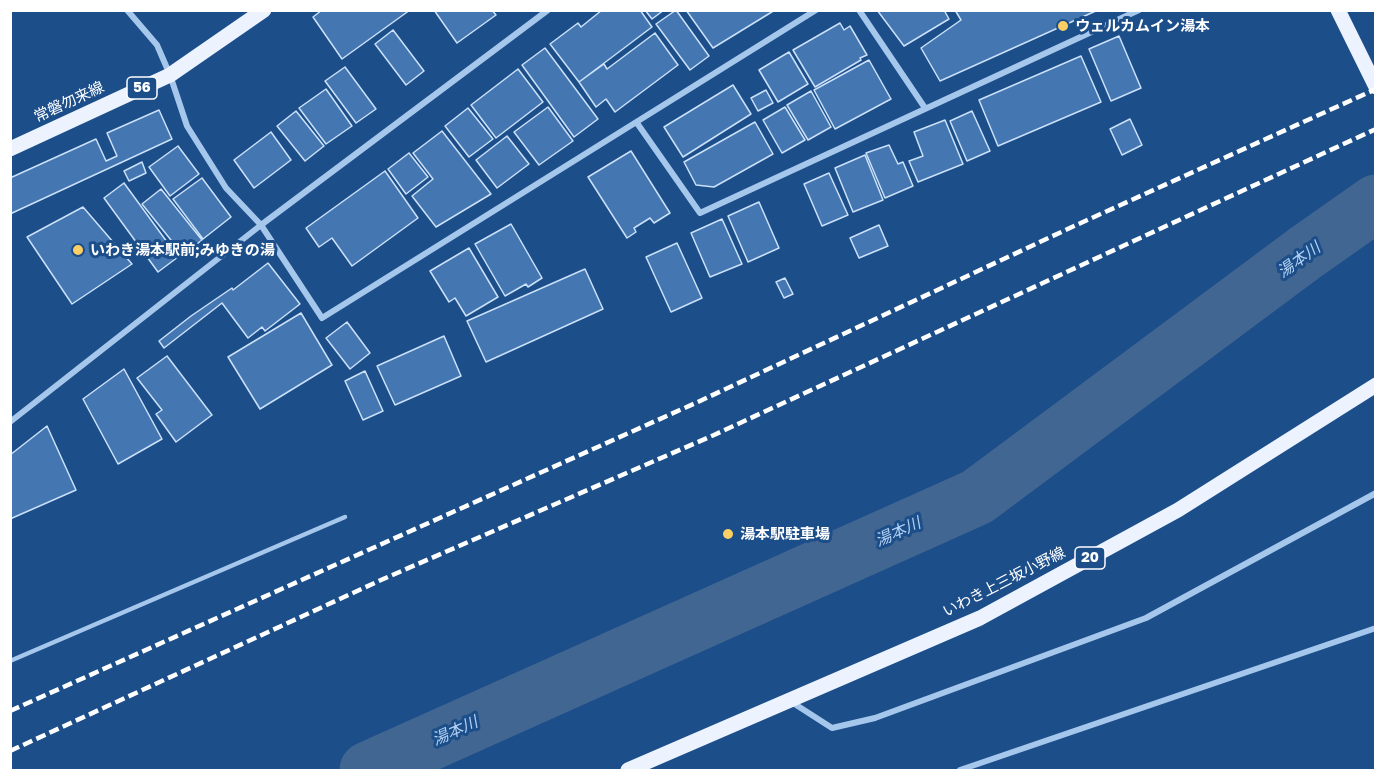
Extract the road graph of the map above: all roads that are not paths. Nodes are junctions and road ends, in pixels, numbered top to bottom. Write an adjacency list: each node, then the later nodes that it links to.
1 (127, 10): 8 (street)
2 (264, 10): 8 (main road, 常磐勿来線 / 56)
3 (548, 10): 13 (street)
4 (816, 10): 11 (street)
5 (859, 10): 10 (street)
6 (1139, 10): 10 (street)
7 (1338, 10): 9 (main road)
8 (170, 75): 12 (main road, 常磐勿来線 / 56); 13 (street)
9 (1376, 87)
10 (925, 108): 11 (street)
11 (638, 123): 13 (street)
12 (10, 149)
13 (261, 225): 15 (street)
14 (1376, 386): 20 (main road, いわき上三坂小野線 / 20)
15 (10, 422)
16 (1376, 493): 20 (street)
17 (345, 517): 19 (lane)
18 (1376, 628): 22 (street)
19 (10, 661)
20 (788, 700): 21 (main road, いわき上三坂小野線 / 20)
21 (628, 771)
22 (960, 771)

